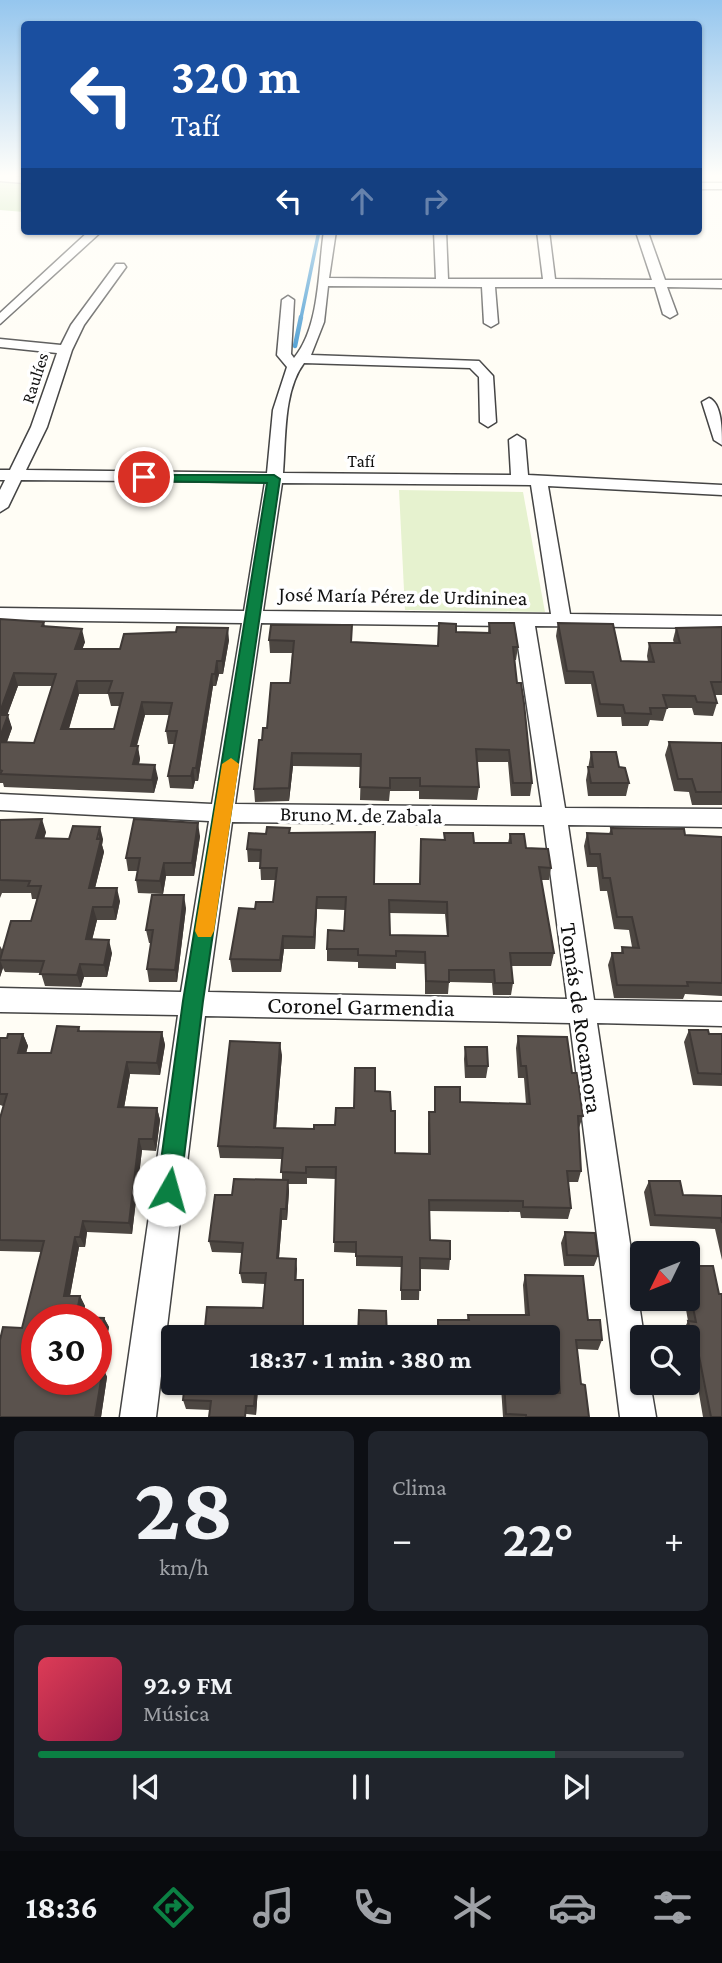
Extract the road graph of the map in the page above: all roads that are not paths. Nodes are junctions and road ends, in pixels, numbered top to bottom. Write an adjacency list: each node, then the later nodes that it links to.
1 (86, 240): 15 (street)
2 (330, 240): 10 (street)
3 (440, 240): 7 (street)
4 (544, 240): 9 (street)
5 (645, 240): 11 (street)
6 (120, 267): 18 (street, Raulíes)
7 (442, 281): 8 (street); 10 (street)
8 (488, 281): 9 (street); 16 (street)
9 (549, 281): 11 (street)
10 (325, 282): 19 (street)
11 (659, 283): 12 (street); 14 (street)
12 (722, 284)
13 (288, 300): 19 (street)
14 (670, 314)
15 (0, 320)
16 (491, 323)
17 (0, 343): 18 (street)
18 (65, 350): 24 (street, Raulíes)
19 (298, 363): 21 (street); 25 (street)
20 (709, 402): 23 (street)
21 (488, 422)
22 (517, 440): 26 (street)
23 (722, 440)
24 (7, 475): 25 (street, Tafí); 29 (street, Raulíes)
25 (274, 479): 26 (street, Tafí); 31 (street)
26 (520, 481): 27 (street, Tafí)
27 (539, 482): 28 (street, Tafí); 33 (street)
28 (722, 490)
29 (0, 507)
30 (0, 614): 31 (street, José María Pérez de Urdininea)
31 (252, 618): 32 (street, José María Pérez de Urdininea); 36 (street)
32 (524, 620): 33 (street, José María Pérez de Urdininea); 37 (street, Tomás de Rocamora)
33 (561, 620): 34 (street, José María Pérez de Urdininea)
34 (722, 622)
35 (0, 802): 36 (street, Bruno M. de Zabala)
36 (223, 813): 37 (street, Bruno M. de Zabala); 40 (street)
37 (555, 818): 38 (street, Bruno M. de Zabala); 41 (street, Tomás de Rocamora)
38 (722, 818)
39 (0, 1000): 40 (street, Coronel Garmendia)
40 (193, 1001): 41 (street, Coronel Garmendia); 43 (street)
41 (580, 1011): 42 (street, Coronel Garmendia); 44 (street, Tomás de Rocamora)
42 (722, 1014)
43 (138, 1417)
44 (638, 1417)

